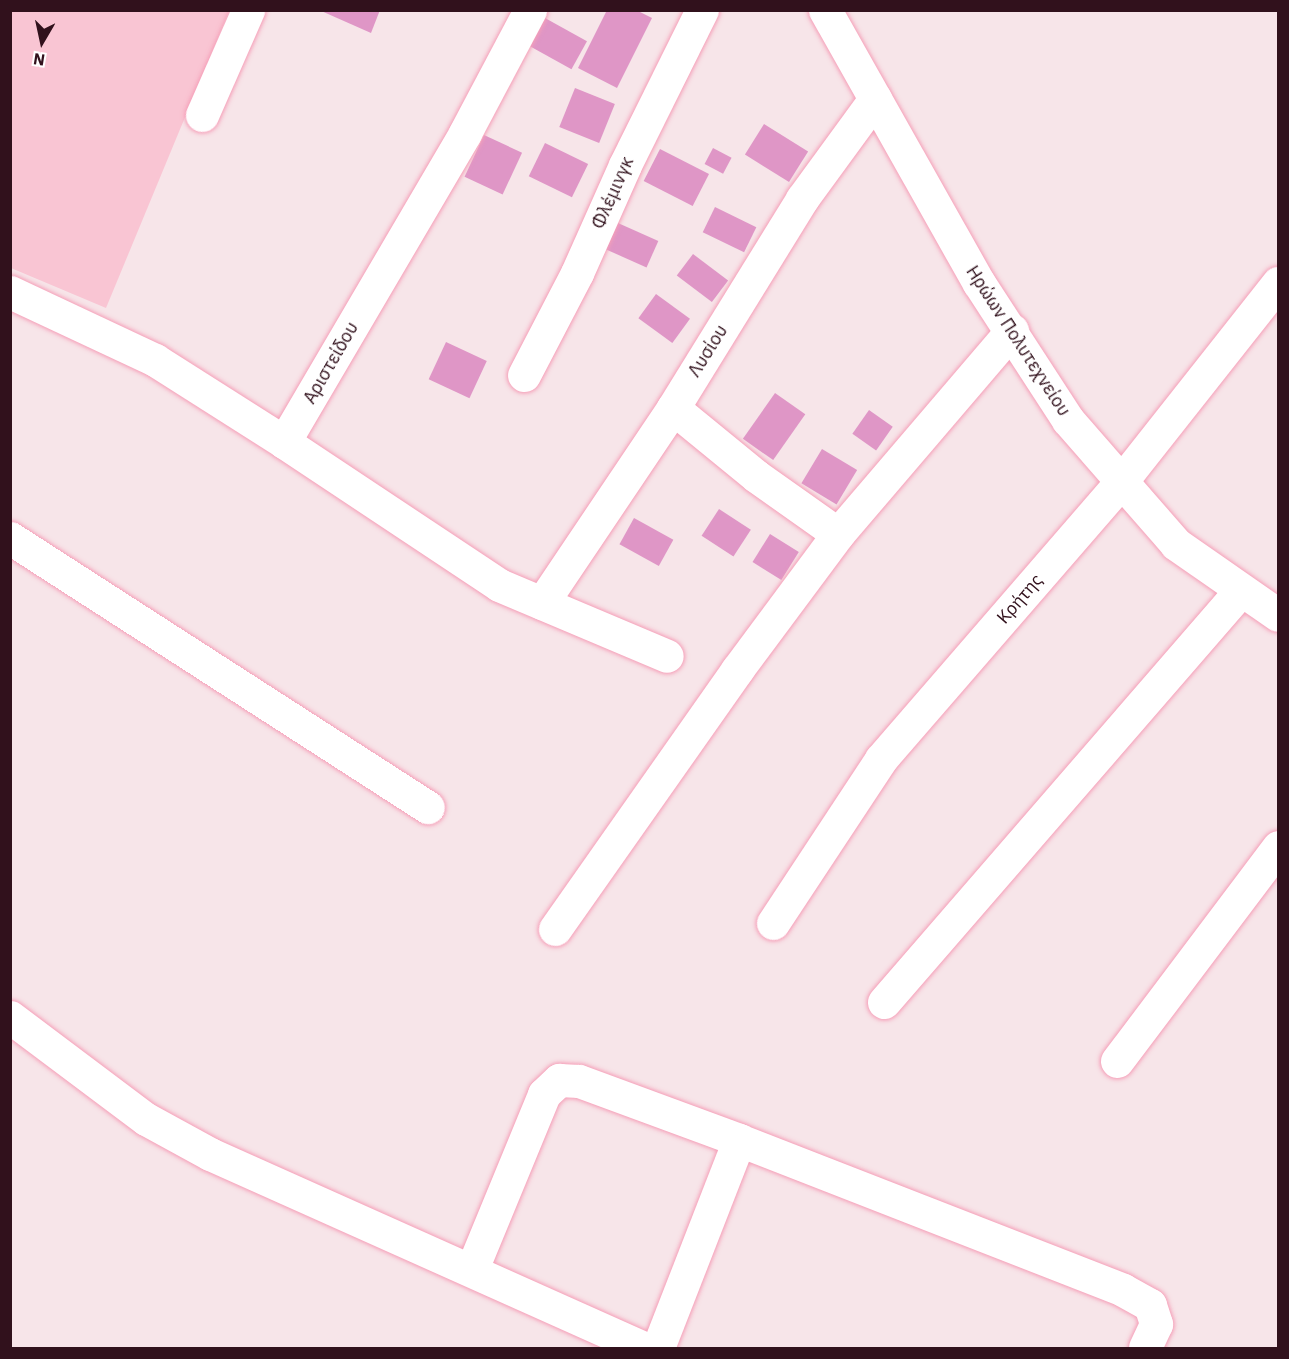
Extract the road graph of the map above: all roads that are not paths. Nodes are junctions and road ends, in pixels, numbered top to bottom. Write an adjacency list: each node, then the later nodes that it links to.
1 (248, 10): 6 (street)
2 (530, 10): 12 (street, Αριστείδου)
3 (702, 10): 10 (street, Φλέμινγκ)
4 (830, 12): 5 (street, Ηρώων Πολυτεχνείου)
5 (875, 99): 9 (street, Ηρώων Πολυτεχνείου); 11 (street, Λυσίου)
6 (202, 115)
7 (1278, 283): 13 (street, Κρήτης)
8 (10, 292): 12 (street)
9 (1011, 330): 13 (street, Ηρώων Πολυτεχνείου); 14 (street)
10 (524, 375)
11 (674, 408): 14 (street); 17 (street, Λυσίου)
12 (284, 442): 17 (street)
13 (1120, 483): 16 (street, Ηρώων Πολυτεχνείου); 22 (street, Κρήτης)
14 (838, 534): 23 (street)
15 (10, 538): 20 (street)
16 (1241, 590): 18 (street, Ηρώων Πολυτεχνείου); 24 (street)
17 (542, 603): 19 (street)
18 (1278, 615)
19 (667, 656)
20 (428, 807)
21 (1278, 847): 26 (street)
22 (773, 923)
23 (555, 929)
24 (884, 1002)
25 (10, 1017): 28 (street)
26 (1117, 1061)
27 (739, 1140): 28 (street); 30 (street); 31 (street)
28 (472, 1269): 29 (street)
29 (643, 1348)
30 (658, 1348)
31 (1145, 1348)

